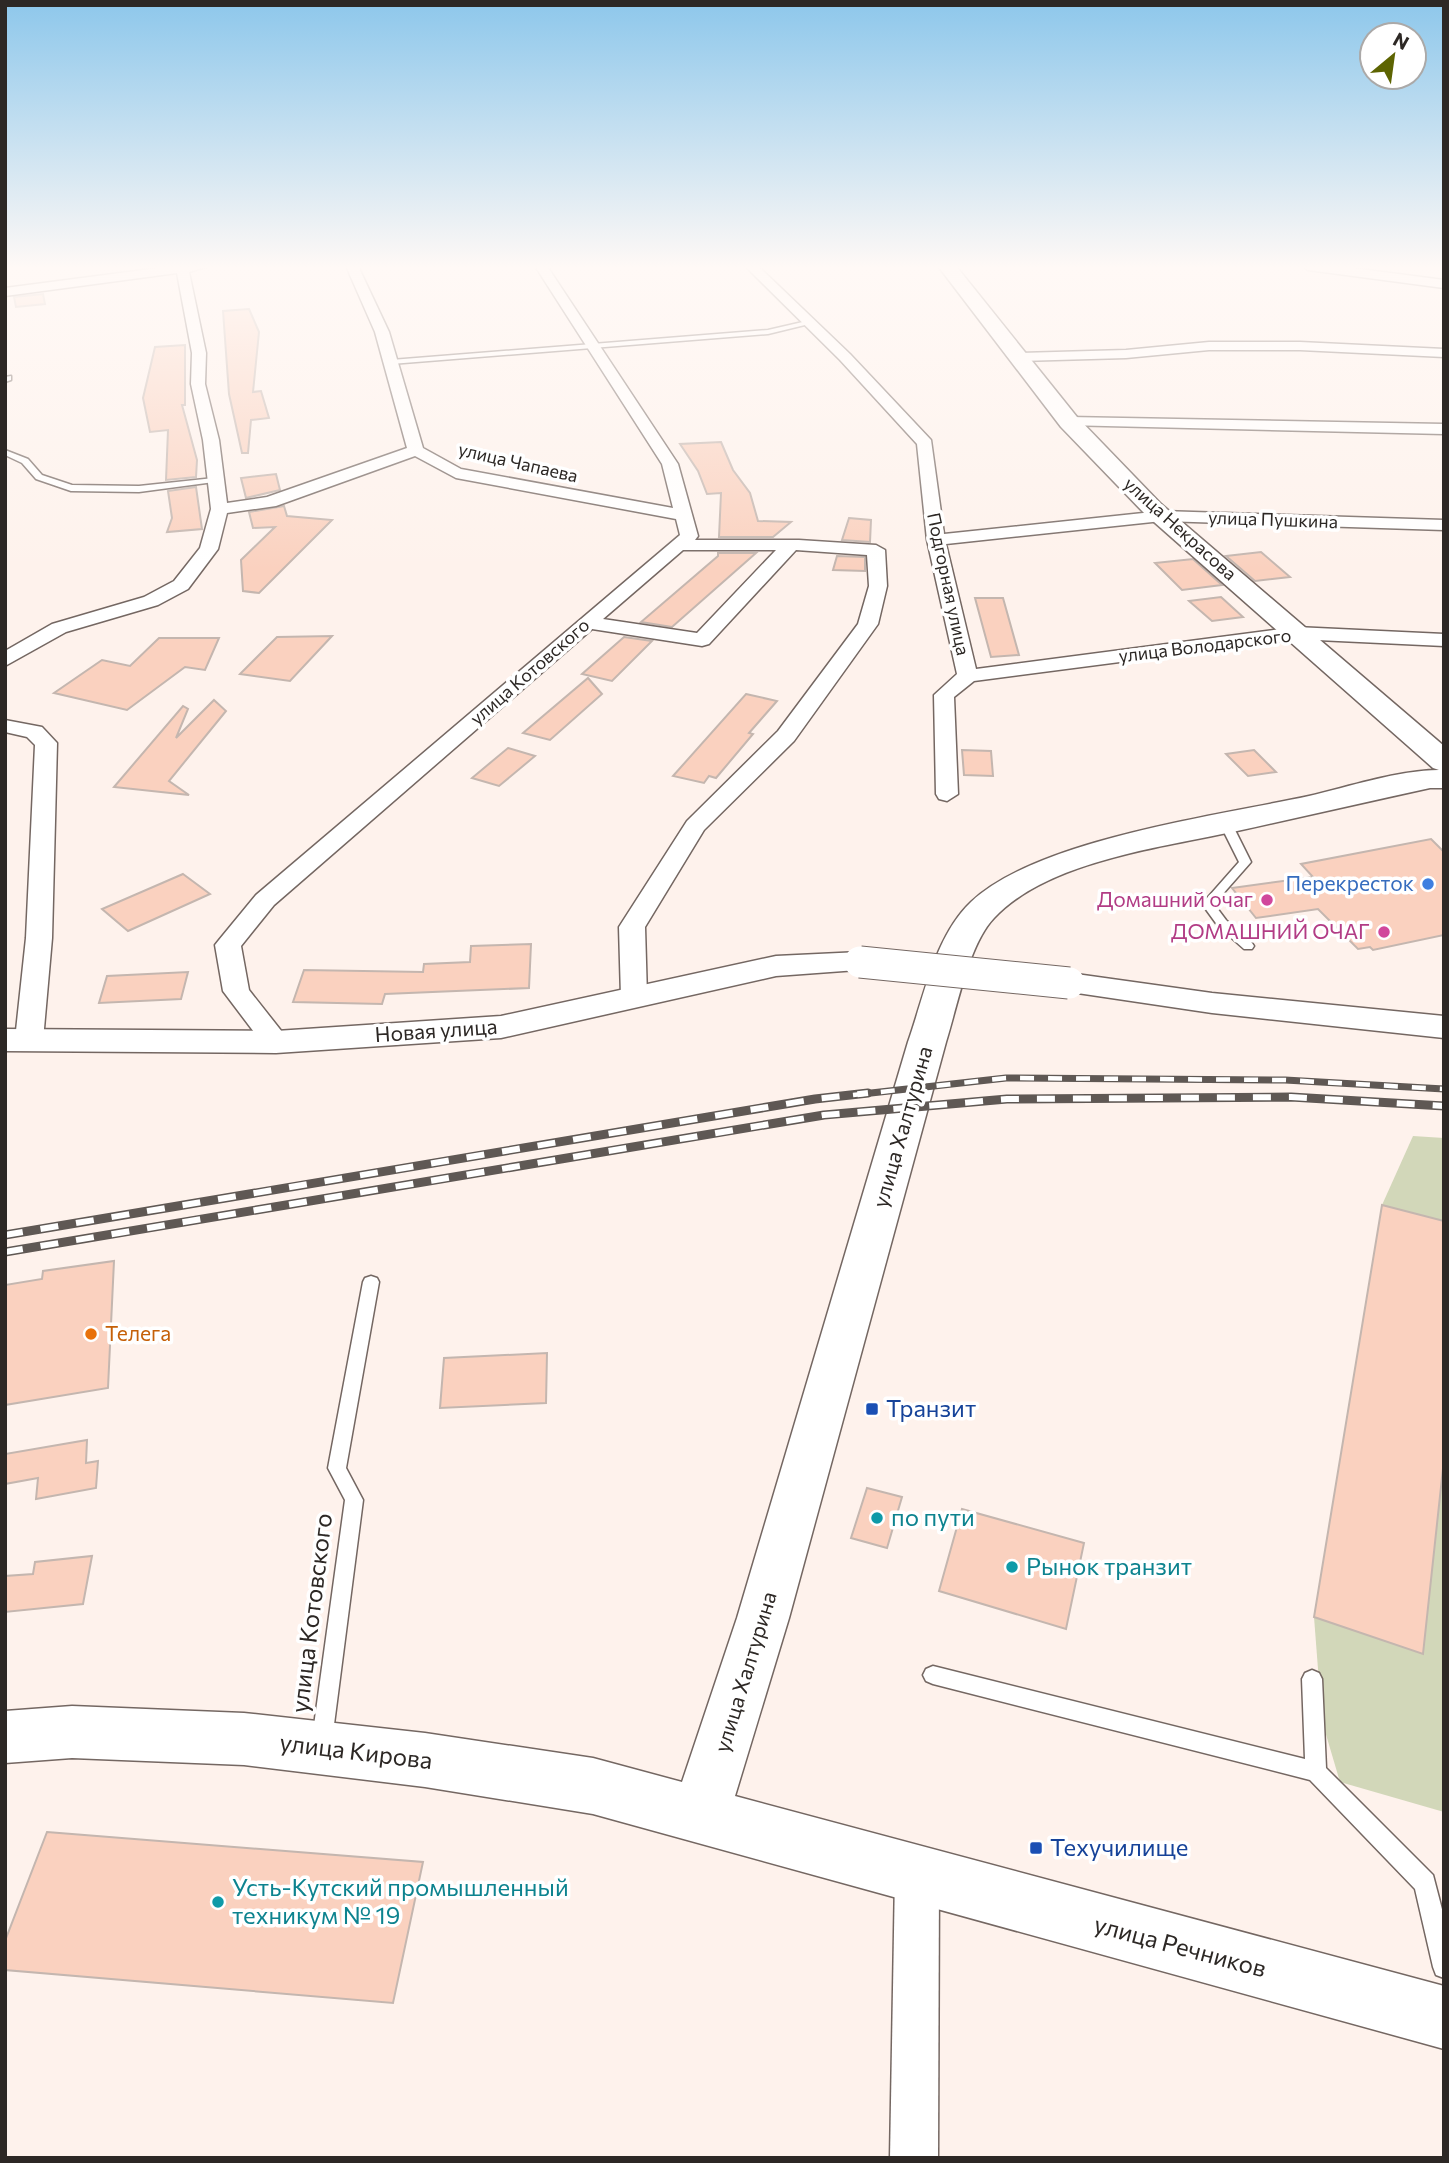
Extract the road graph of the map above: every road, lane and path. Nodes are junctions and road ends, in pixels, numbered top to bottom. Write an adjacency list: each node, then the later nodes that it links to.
1 (199, 367): 10 (street)
2 (392, 367): 8 (street)
3 (607, 367): 12 (street)
4 (854, 367): 15 (street, Подгорная улица)
5 (1027, 367): 6 (main road, улица Некрасова)
6 (1069, 422): 7 (street); 13 (main road, улица Некрасова)
7 (1444, 429)
8 (416, 450): 11 (street); 12 (street, улица Чапаева)
9 (5, 452): 10 (lane)
10 (214, 480): 11 (street)
11 (220, 509): 21 (street)
12 (684, 515): 16 (street)
13 (1162, 516): 14 (street, улица Пушкина); 15 (street, улица Пушкина); 19 (main road, улица Некрасова)
14 (1444, 525)
15 (936, 540): 22 (street, Подгорная улица)
16 (679, 545): 17 (street); 18 (street, улица Котовского)
17 (791, 545): 18 (street); 29 (street)
18 (588, 623): 32 (street, улица Котовского)
19 (1296, 633): 20 (street, улица Володарского); 22 (street, улица Володарского); 24 (main road, улица Некрасова)
20 (1444, 640)
21 (5, 660)
22 (968, 676): 26 (street, Подгорная улица)
23 (5, 726): 31 (street)
24 (1444, 762)
25 (1444, 779): 27 (main road, улица Халтурина)
26 (947, 794)
27 (1226, 824): 28 (lane); 39 (main road, улица Халтурина)
28 (1248, 946)
29 (634, 998): 30 (street, Новая улица, bridge); 32 (street, Новая улица)
30 (1444, 1027)
31 (17, 1040): 32 (street, Новая улица)
32 (276, 1042)
33 (371, 1282): 37 (lane, улица Котовского)
34 (933, 1675): 38 (lane)
35 (1312, 1679): 38 (lane)
36 (5, 1737): 37 (main road, улица Кирова)
37 (321, 1747): 39 (main road, улица Кирова)
38 (1316, 1772): 41 (lane)
39 (701, 1813): 40 (main road, улица Кирова)
40 (917, 1876): 42 (main road, улица Речников); 43 (street)
41 (1444, 1967)
42 (1444, 2018)
43 (914, 2158)

